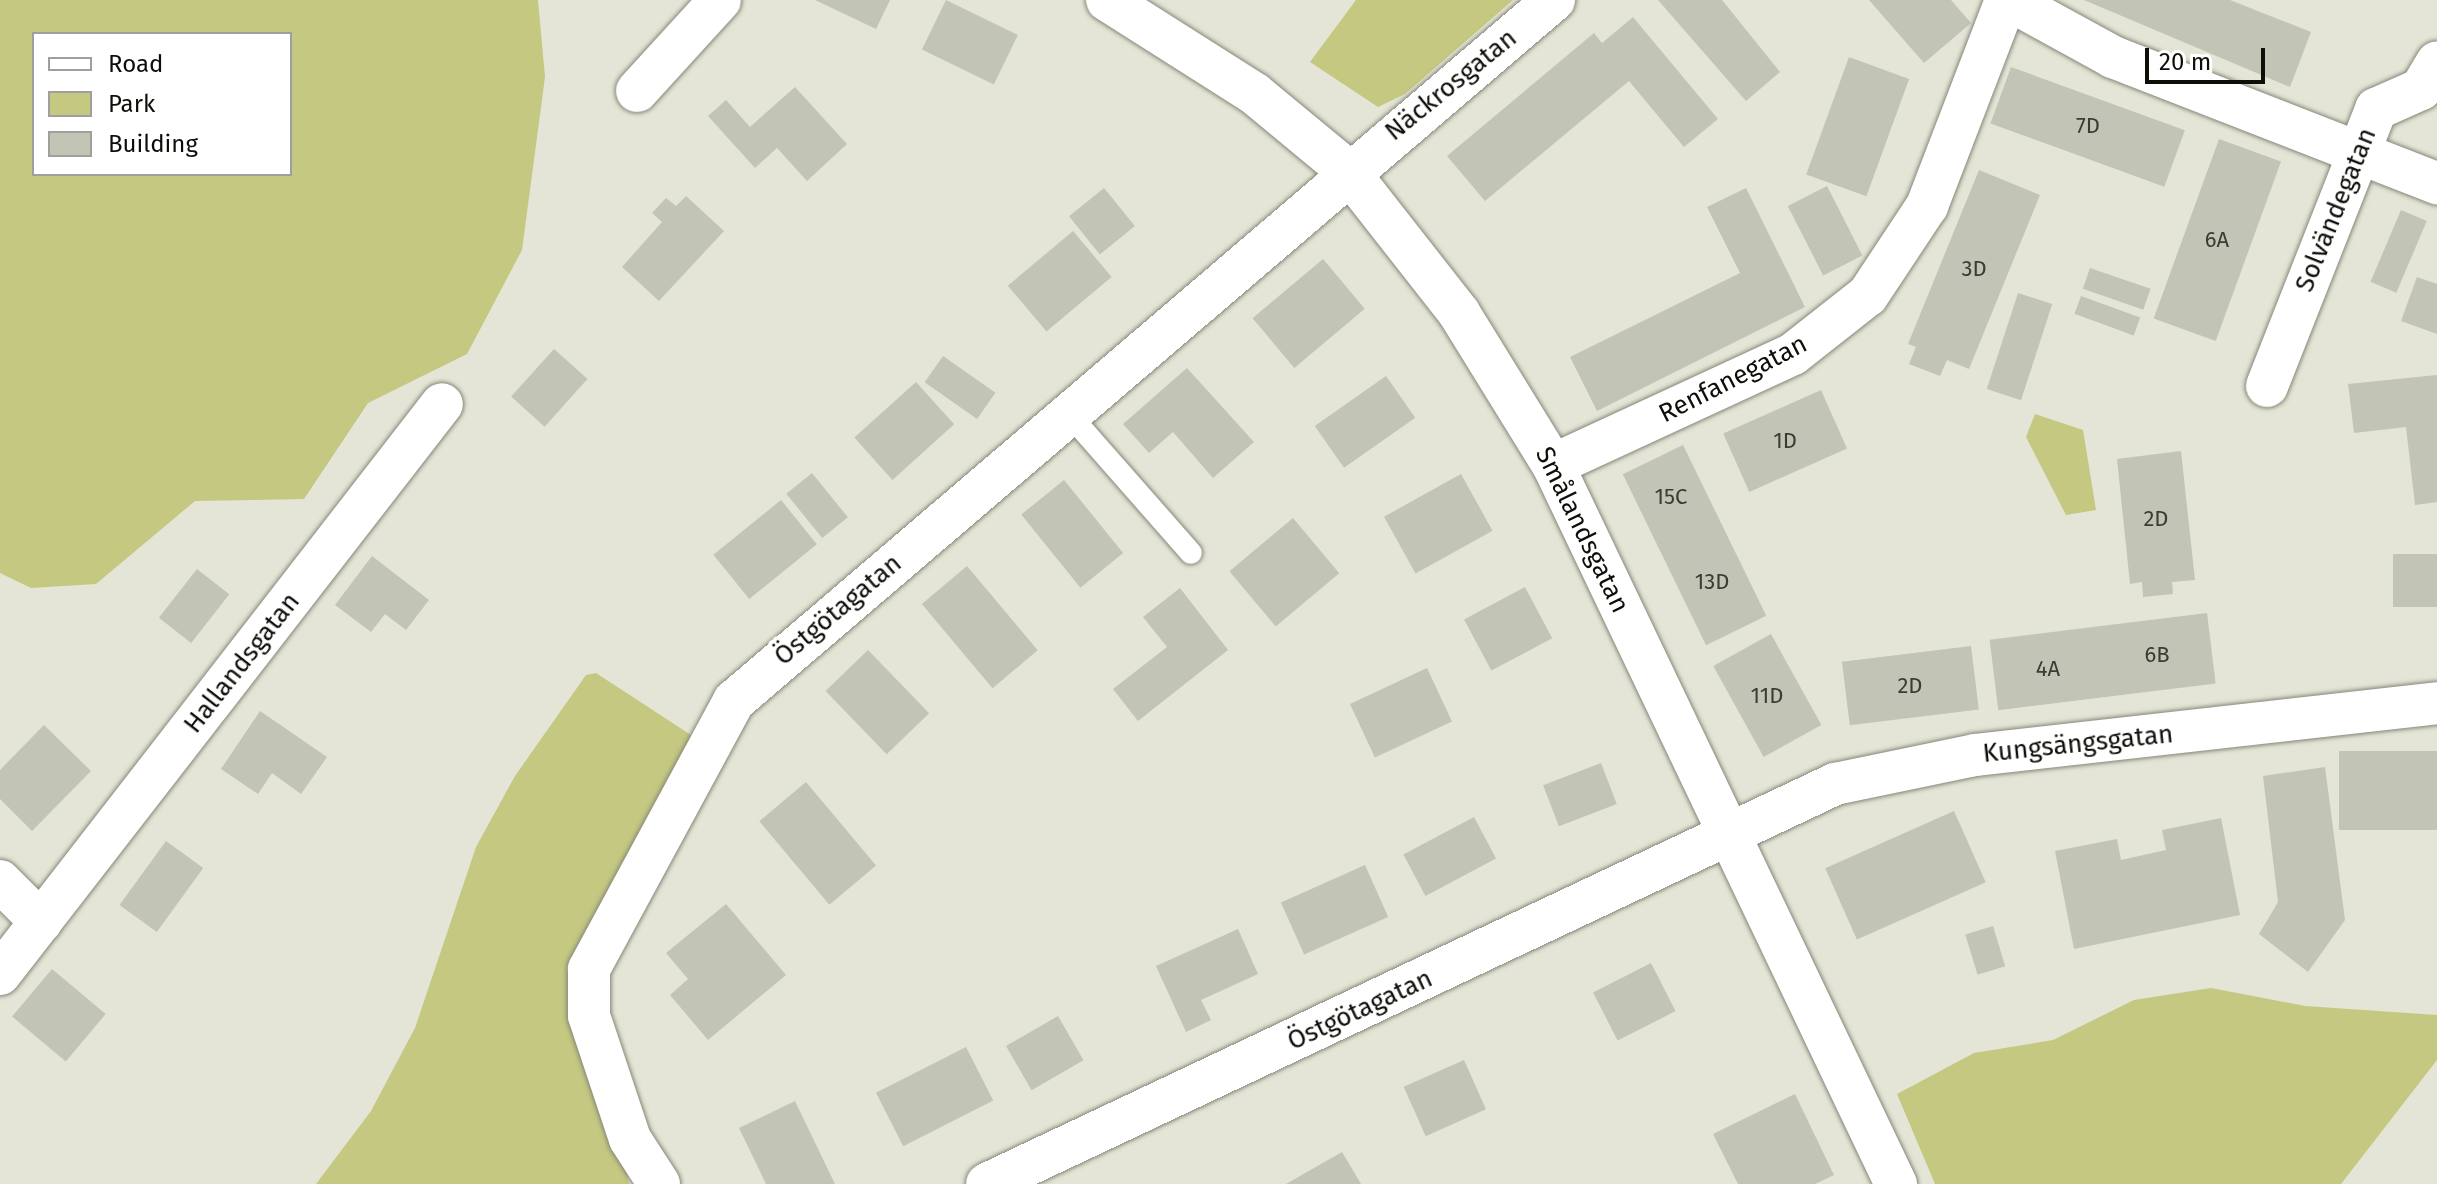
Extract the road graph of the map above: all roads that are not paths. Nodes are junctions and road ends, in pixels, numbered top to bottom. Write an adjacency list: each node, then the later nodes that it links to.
1 (720, 0): 6 (street)
2 (1107, 0): 8 (street, Smålandsgatan)
3 (1554, 0): 8 (street, Näckrosgatan)
4 (2008, 0): 7 (street); 13 (street, Renfanegatan)
5 (2437, 62): 7 (street, Solvändegatan)
6 (637, 91)
7 (2359, 152): 9 (street); 10 (street, Solvändegatan)
8 (1347, 170): 12 (street, Östgötagatan); 13 (street, Smålandsgatan)
9 (2437, 183)
10 (2267, 386)
11 (442, 404): 18 (street, Hallandsgatan)
12 (1068, 413): 14 (lane); 20 (street, Östgötagatan)
13 (1553, 465): 16 (street, Smålandsgatan)
14 (1191, 553)
15 (2437, 703): 16 (street, Kungsängsgatan)
16 (1731, 832): 21 (street, Östgötagatan); 22 (street, Smålandsgatan)
17 (0, 881): 18 (street)
18 (41, 922): 19 (street, Hallandsgatan)
19 (0, 974)
20 (659, 1184)
21 (987, 1184)
22 (1896, 1184)

